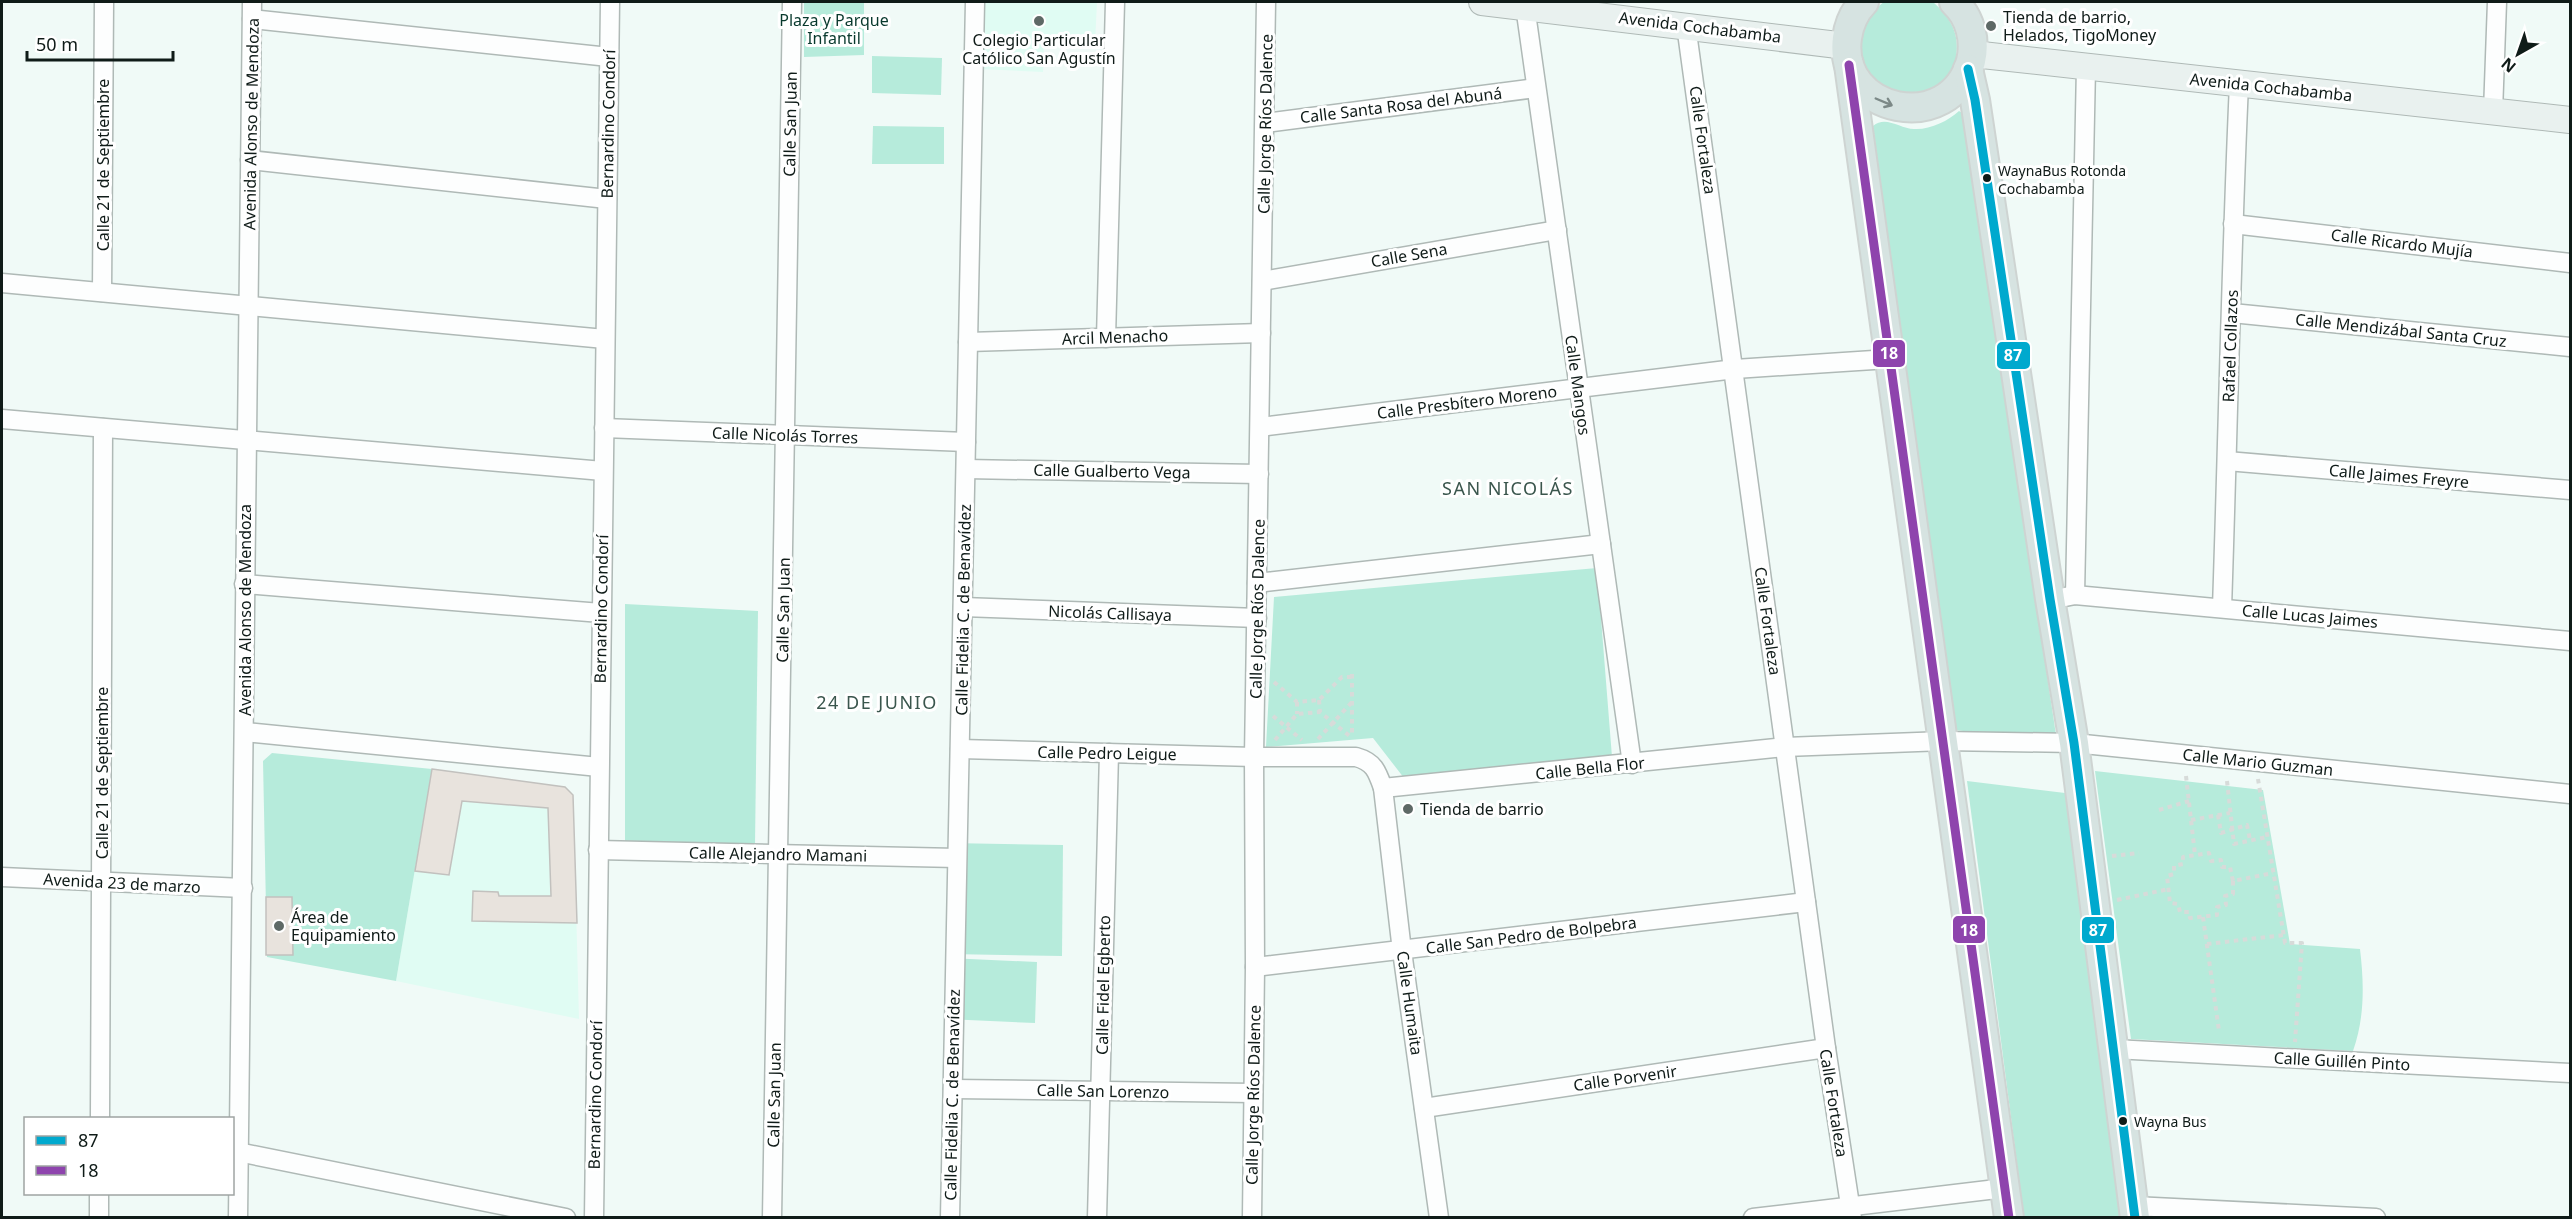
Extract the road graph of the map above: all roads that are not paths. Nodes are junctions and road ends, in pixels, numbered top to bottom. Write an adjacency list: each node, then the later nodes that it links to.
1 (104, 2): 30 (street, Calle 21 de Septiembre)
2 (610, 2): 15 (street, Bernardino Condorí)
3 (792, 2): 45 (street, Calle San Juan)
4 (975, 2): 36 (street, Calle Fidelia C. de Benavídez)
5 (1115, 2): 34 (street)
6 (1266, 2): 22 (street, Calle Jorge Ríos Dalence)
7 (1482, 2): 11 (main road, Avenida Cochabamba)
8 (1864, 2): 14 (main road)
9 (2497, 2): 20 (street)
10 (1958, 4): 16 (main road)
11 (1525, 6): 13 (main road, Avenida Cochabamba); 19 (street, Calle Mangos)
12 (252, 10): 15 (street); 23 (street, Avenida Alonso de Mendoza)
13 (1686, 25): 14 (main road, Avenida Cochabamba); 39 (street, Calle Fortaleza)
14 (1847, 35): 16 (main road, one-way to 16); 38 (main road)
15 (609, 57): 24 (street, Bernardino Condorí)
16 (1970, 62): 17 (main road, Avenida Cochabamba); 56 (main road)
17 (2086, 67): 18 (main road, Avenida Cochabamba); 56 (street)
18 (2240, 84): 20 (main road, Avenida Cochabamba); 25 (street, Rafael Collazos)
19 (1536, 88): 22 (street, Calle Santa Rosa del Abuná); 26 (street, Calle Mangos)
20 (2493, 112): 21 (main road, Avenida Cochabamba)
21 (2571, 120)
22 (1265, 123): 28 (street, Calle Jorge Ríos Dalence)
23 (250, 160): 24 (street); 31 (street, Avenida Alonso de Mendoza)
24 (607, 199): 35 (street, Bernardino Condorí)
25 (2233, 224): 27 (street, Calle Ricardo Mujía); 32 (street, Rafael Collazos)
26 (1557, 230): 28 (street, Calle Sena); 40 (street, Calle Mangos)
27 (2571, 263)
28 (1262, 281): 33 (street, Calle Jorge Ríos Dalence)
29 (2, 283): 30 (street)
30 (102, 292): 31 (street)
31 (248, 306): 35 (street); 46 (street, Avenida Alonso de Mendoza)
32 (2232, 313): 37 (street, Calle Mendizábal Santa Cruz); 48 (street, Rafael Collazos)
33 (1261, 333): 34 (street, Arcil Menacho); 42 (street, Calle Jorge Ríos Dalence)
34 (1106, 338): 36 (street, Arcil Menacho)
35 (605, 339): 44 (street, Bernardino Condorí)
36 (968, 342): 47 (street, Calle Fidelia C. de Benavídez)
37 (2571, 347)
38 (1889, 359): 39 (street, Calle Presbítero Moreno); 63 (main road)
39 (1735, 369): 40 (street, Calle Presbítero Moreno); 65 (street, Calle Fortaleza)
40 (1579, 388): 42 (street, Calle Presbítero Moreno); 53 (street, Calle Mangos)
41 (2, 419): 43 (street)
42 (1260, 427): 51 (street, Calle Jorge Ríos Dalence)
43 (104, 428): 46 (street); 77 (street, Calle 21 de Septiembre)
44 (604, 428): 45 (street, Calle Nicolás Torres); 50 (street, Bernardino Condorí)
45 (786, 435): 47 (street, Calle Nicolás Torres); 74 (street, Calle San Juan)
46 (247, 440): 50 (street); 55 (street, Avenida Alonso de Mendoza)
47 (966, 442): 49 (street, Calle Fidelia C. de Benavídez)
48 (2227, 461): 52 (street, Calle Jaimes Freyre); 58 (street, Rafael Collazos)
49 (966, 469): 51 (street, Calle Gualberto Vega); 57 (street, Calle Fidelia C. de Benavídez)
50 (603, 471): 59 (street, Bernardino Condorí)
51 (1259, 474): 54 (street, Calle Jorge Ríos Dalence)
52 (2571, 490)
53 (1601, 544): 54 (street); 69 (street, Calle Mangos)
54 (1257, 583): 60 (street, Calle Jorge Ríos Dalence)
55 (244, 584): 59 (street); 62 (street, Avenida Alonso de Mendoza)
56 (2062, 597): 58 (street, Calle Lucas Jaimes); 64 (main road)
57 (963, 607): 60 (street, Nicolás Callisaya); 66 (street, Calle Fidelia C. de Benavídez)
58 (2222, 608): 61 (street, Calle Lucas Jaimes)
59 (601, 613): 70 (street, Bernardino Condorí)
60 (1257, 618): 68 (street, Calle Jorge Ríos Dalence)
61 (2571, 640)
62 (245, 732): 70 (street); 78 (street, Avenida Alonso de Mendoza)
63 (1944, 741): 64 (street, Calle Mario Guzman); 65 (street, Calle Bella Flor); 91 (main road)
64 (2074, 743): 72 (street, Calle Mario Guzman); 83 (main road)
65 (1785, 747): 69 (street, Calle Bella Flor); 79 (street, Calle Fortaleza)
66 (960, 749): 67 (street, Calle Pedro Leigue); 75 (street, Calle Fidelia C. de Benavídez)
67 (1109, 753): 68 (street, Calle Pedro Leigue); 86 (street, Calle Fidel Egberto)
68 (1254, 757): 71 (street); 81 (street, Calle Jorge Ríos Dalence)
69 (1632, 764): 71 (street, Calle Bella Flor)
70 (599, 767): 73 (street, Bernardino Condorí)
71 (1383, 788): 80 (street, Calle Humaita)
72 (2571, 794)
73 (598, 850): 74 (street, Calle Alejandro Mamani); 99 (street, Bernardino Condorí)
74 (779, 854): 75 (street, Calle Alejandro Mamani); 100 (street, Calle San Juan)
75 (957, 858): 85 (street, Calle Fidelia C. de Benavídez)
76 (2, 877): 77 (street, Avenida 23 de marzo)
77 (102, 882): 78 (street, Avenida 23 de marzo); 89 (street, Calle 21 de Septiembre)
78 (243, 888): 90 (street, Avenida Alonso de Mendoza)
79 (1806, 902): 80 (street, Calle San Pedro de Bolpebra); 82 (street, Calle Fortaleza)
80 (1402, 951): 81 (street, Calle San Pedro de Bolpebra); 88 (street, Calle Humaita)
81 (1255, 967): 87 (street, Calle Jorge Ríos Dalence)
82 (1826, 1048): 88 (street, Calle Porvenir); 93 (street, Calle Fortaleza)
83 (2114, 1049): 84 (street, Calle Guillén Pinto); 94 (main road)
84 (2571, 1072)
85 (952, 1089): 86 (street, Calle San Lorenzo); 101 (street, Calle Fidelia C. de Benavídez)
86 (1100, 1091): 87 (street, Calle San Lorenzo); 102 (street, Calle Fidel Egberto)
87 (1253, 1093): 103 (street, Calle Jorge Ríos Dalence)
88 (1425, 1108): 104 (street, Calle Humaita)
89 (100, 1117)
90 (238, 1152): 97 (street, Avenida Alonso de Mendoza); 98 (street)
91 (2005, 1188): 93 (street); 106 (main road)
92 (99, 1195): 96 (street)
93 (1851, 1212): 105 (street)
94 (2135, 1212): 95 (street)
95 (2298, 1215): 107 (street)
96 (99, 1218)
97 (238, 1218)
98 (566, 1218)
99 (594, 1218)
100 (772, 1218)
101 (950, 1218)
102 (1097, 1218)
103 (1252, 1218)
104 (1438, 1218)
105 (1753, 1218)
106 (2009, 1218)
107 (2376, 1218)

